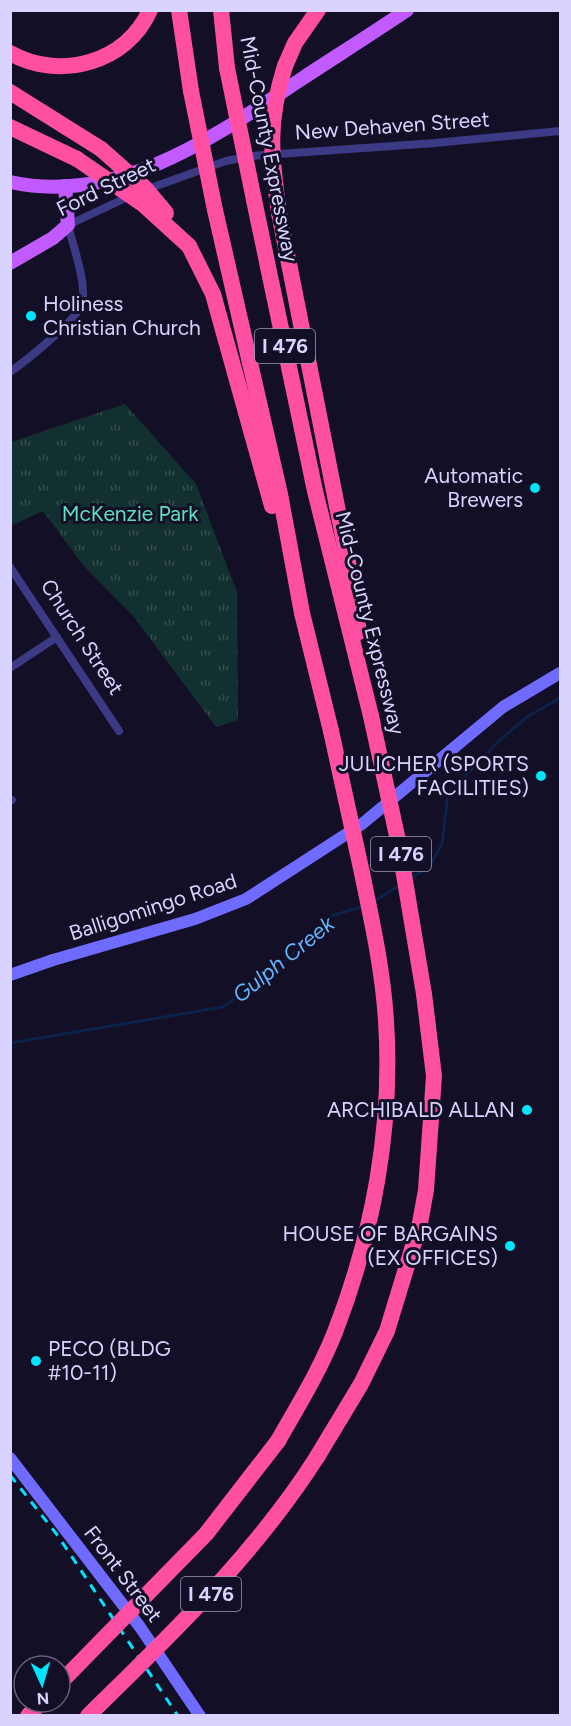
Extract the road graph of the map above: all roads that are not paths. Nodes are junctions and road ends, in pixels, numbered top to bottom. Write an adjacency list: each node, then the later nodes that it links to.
1 (150, 10): 6 (highway)
2 (180, 10): 18 (highway, I 476, bridge)
3 (221, 10): 22 (highway, Mid-County Expressway / I 476, bridge)
4 (318, 10): 22 (highway, bridge)
5 (407, 10): 12 (main road)
6 (10, 53)
7 (10, 92): 14 (highway, bridge)
8 (10, 127): 14 (highway, bridge)
9 (561, 130): 10 (street, New Dehaven Street)
10 (226, 161): 13 (street, Ford Street)
11 (10, 182): 12 (main road)
12 (65, 186): 13 (main road)
13 (68, 225): 15 (main road, Ford Street); 16 (street)
14 (189, 246): 18 (highway)
15 (10, 263)
16 (10, 372)
17 (10, 567): 19 (street, Church Street)
18 (302, 613): 26 (highway, I 476, bridge)
19 (57, 637): 20 (street); 23 (street, Church Street)
20 (10, 668)
21 (561, 673): 24 (street, Balligomingo Road)
22 (371, 716): 27 (highway, Mid-County Expressway / I 476, bridge)
23 (119, 731)
24 (10, 975)
25 (10, 1458): 28 (street, Front Street)
26 (72, 1671)
27 (88, 1716)
28 (200, 1716)

